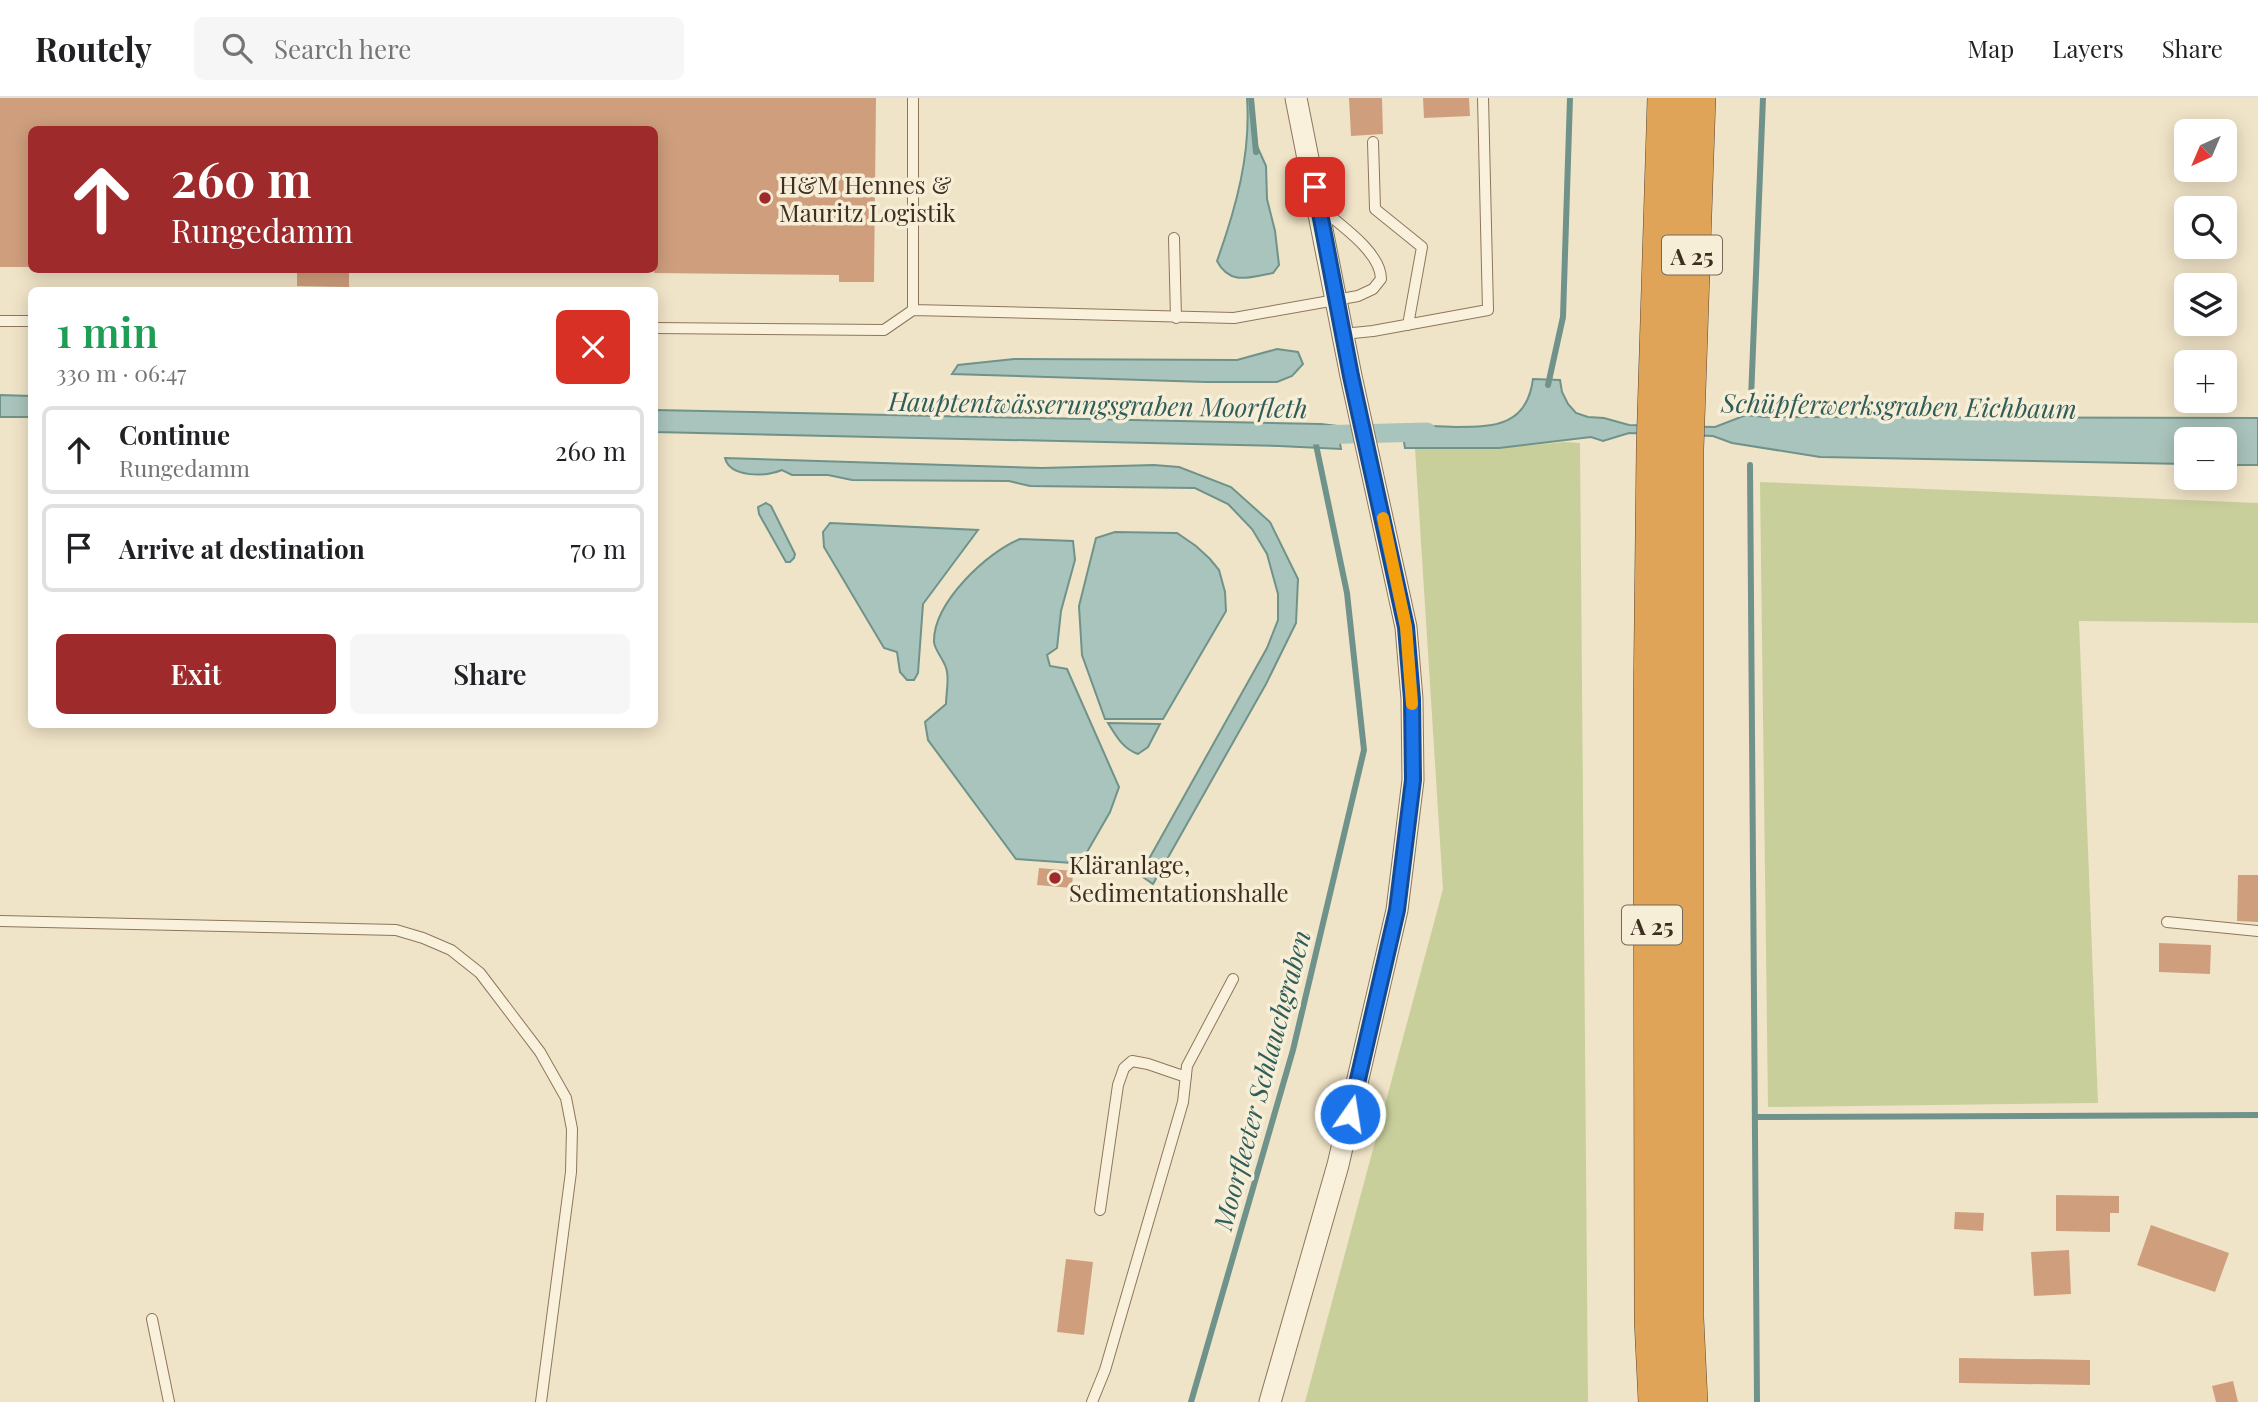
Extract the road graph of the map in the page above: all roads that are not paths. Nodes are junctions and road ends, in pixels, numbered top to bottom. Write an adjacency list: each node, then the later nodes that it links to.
1 (913, 98): 10 (lane)
2 (1296, 98): 7 (street)
3 (1483, 98): 14 (lane)
4 (1666, 98): 17 (highway, A 25)
5 (1697, 98): 17 (highway, A 25)
6 (1373, 142): 14 (lane)
7 (1318, 206): 9 (street); 9 (lane)
8 (1174, 238): 11 (lane)
9 (1336, 299): 11 (lane); 16 (street)
10 (912, 310): 11 (lane); 15 (lane)
11 (1176, 318)
12 (0, 321): 13 (lane)
13 (28, 321)
14 (1408, 325): 16 (lane)
15 (658, 328)
16 (1343, 334): 29 (street)
17 (1671, 412): 18 (highway, A 25)
18 (1670, 448): 30 (highway, A 25); 31 (highway, A 25)
19 (0, 921): 27 (lane)
20 (2166, 922): 21 (lane)
21 (2258, 931)
22 (1233, 979): 23 (lane)
23 (1186, 1077): 24 (lane); 28 (lane)
24 (1100, 1210)
25 (152, 1320): 26 (lane)
26 (169, 1402)
27 (541, 1402)
28 (1092, 1402)
29 (1270, 1402)
30 (1657, 1402)
31 (1689, 1402)

